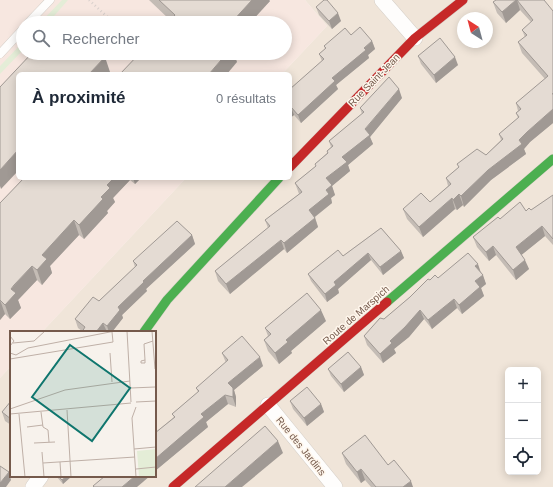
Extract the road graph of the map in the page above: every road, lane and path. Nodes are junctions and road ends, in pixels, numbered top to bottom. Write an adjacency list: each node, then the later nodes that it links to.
1 (50, 0): 5 (lane)
2 (89, 0): 6 (path)
3 (382, 0): 8 (street)
4 (463, 0): 8 (main road, Rue Saint-Jean)
5 (35, 16)
6 (106, 16)
7 (16, 37): 9 (lane)
8 (414, 38): 11 (main road, Rue Saint-Jean)
9 (0, 54)
10 (553, 159): 14 (main road, Route de Marspich)
11 (292, 165)
12 (277, 180): 13 (main road)
13 (145, 331)
14 (268, 406): 17 (main road, Route de Marspich); 18 (street, Rue des Jardins)
15 (40, 477): 16 (street)
16 (33, 487)
17 (173, 487)
18 (335, 487)

